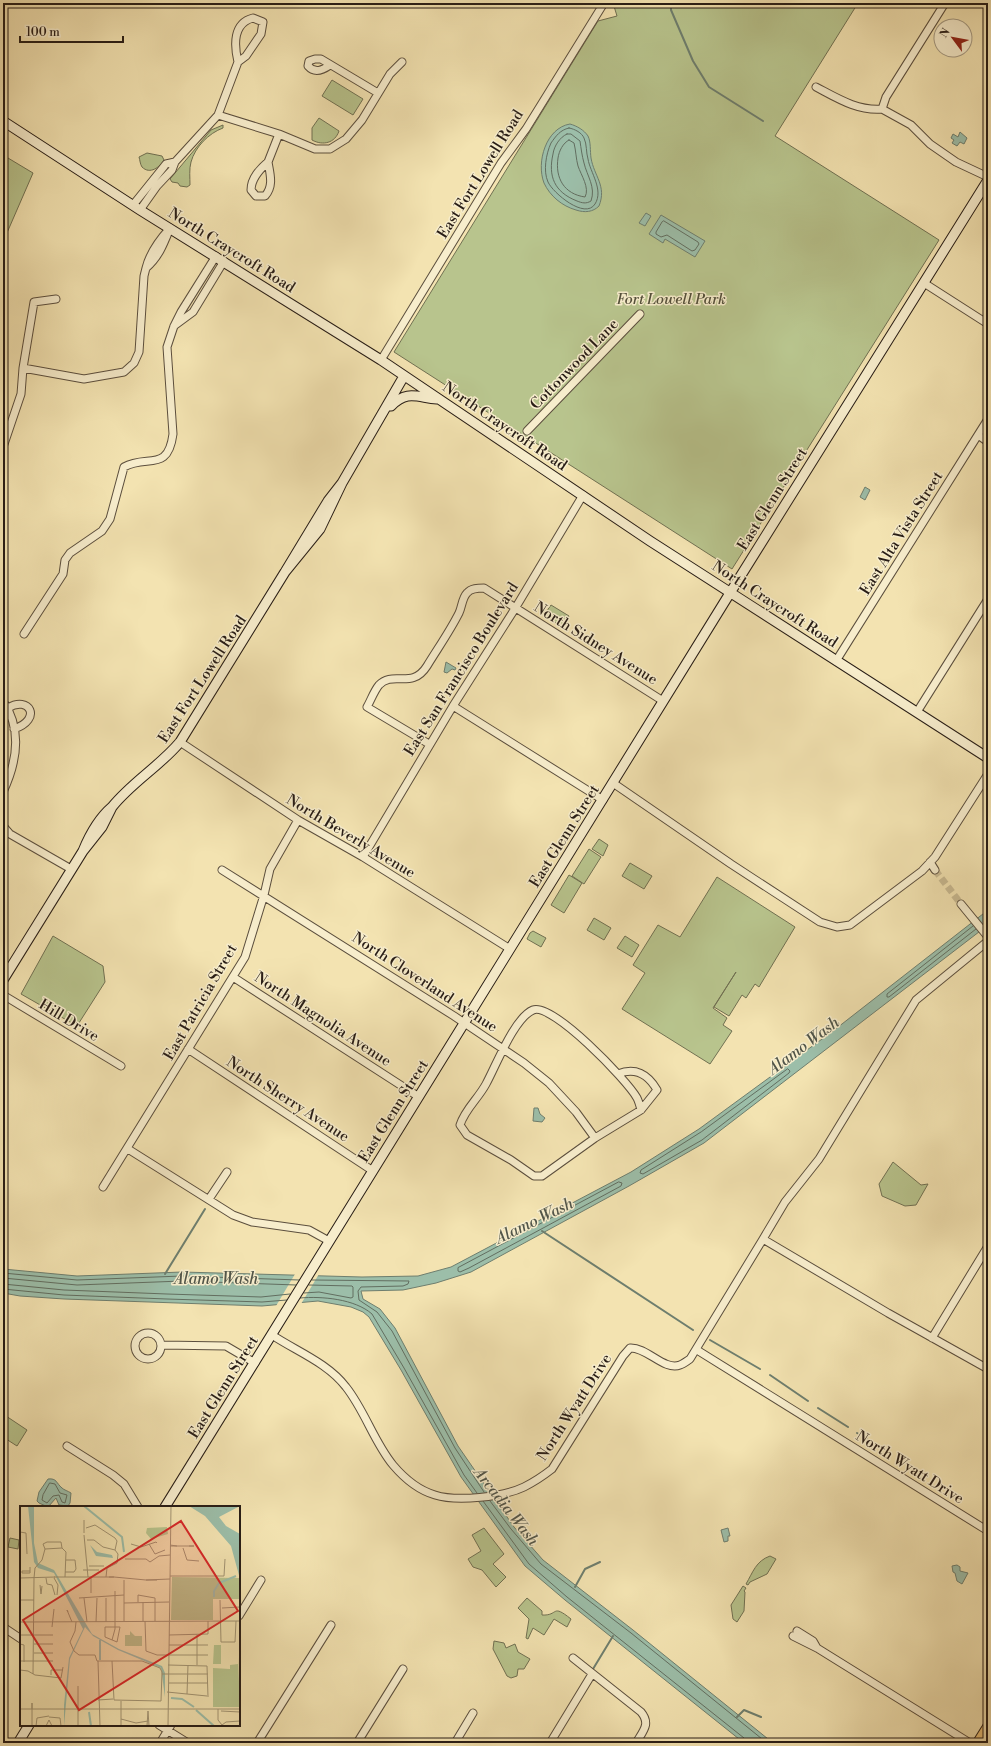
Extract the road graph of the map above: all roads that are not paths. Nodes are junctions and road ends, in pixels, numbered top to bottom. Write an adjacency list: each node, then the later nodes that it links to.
1 (604, 3): 22 (street, East Fort Lowell Road)
2 (945, 3): 8 (street)
3 (238, 62): 3 (street); 9 (street)
4 (402, 62): 7 (street)
5 (330, 64): 7 (street)
6 (816, 87): 8 (street)
7 (378, 93): 11 (street)
8 (882, 109): 13 (street)
9 (218, 115): 11 (street); 15 (street)
10 (3, 121): 15 (street, North Craycroft Road)
11 (279, 134): 12 (street)
12 (268, 162): 12 (street)
13 (988, 177)
14 (988, 180): 18 (street, East Glenn Street)
15 (137, 207): 16 (street, North Craycroft Road)
16 (170, 228): 17 (street, North Craycroft Road); 23 (street)
17 (220, 258): 22 (street, North Craycroft Road); 36 (street)
18 (924, 283): 21 (street); 33 (street, East Glenn Street)
19 (56, 299): 23 (street)
20 (640, 314): 28 (street, Cottonwood Lane)
21 (988, 324)
22 (381, 360): 24 (street, North Craycroft Road)
23 (23, 368): 31 (street)
24 (404, 376): 25 (street, North Craycroft Road); 26 (street, East Fort Lowell Road)
25 (440, 399): 26 (street); 32 (street, North Craycroft Road)
26 (381, 416): 44 (street, East Fort Lowell Road)
27 (988, 419): 29 (street, East Alta Vista Street)
28 (527, 431)
29 (978, 435): 30 (street); 37 (street, East Alta Vista Street)
30 (988, 442)
31 (3, 447)
32 (583, 495): 33 (street, North Craycroft Road); 35 (street, East San Francisco Boulevard)
33 (730, 593): 37 (street, North Craycroft Road); 39 (street, East Glenn Street)
34 (988, 599): 42 (street)
35 (516, 607): 39 (street, North Sidney Avenue); 40 (street, East San Francisco Boulevard); 45 (street, North Sidney Avenue)
36 (24, 634)
37 (836, 661): 42 (street, North Craycroft Road)
38 (3, 701): 41 (street)
39 (663, 701): 48 (street, East Glenn Street)
40 (452, 706): 45 (street, East San Francisco Boulevard); 50 (street)
41 (8, 708): 43 (street); 43 (street)
42 (917, 712): 46 (street, North Craycroft Road)
43 (14, 729): 49 (street)
44 (180, 742): 51 (street, North Beverly Avenue); 55 (street, East Fort Lowell Road)
45 (429, 744): 53 (street, East San Francisco Boulevard)
46 (988, 758)
47 (988, 774): 54 (street)
48 (613, 783): 50 (street, East Glenn Street); 54 (street)
49 (3, 792)
50 (603, 800): 62 (street, East Glenn Street)
51 (298, 820): 53 (street, North Beverly Avenue); 58 (street, East Patricia Street)
52 (3, 826): 55 (street)
53 (363, 857): 62 (street, North Beverly Avenue)
54 (930, 862): 57 (street)
55 (71, 869): 64 (street, East Fort Lowell Road)
56 (222, 870): 58 (street, North Cloverland Avenue)
57 (936, 870)
58 (264, 895): 63 (street, East Patricia Street); 66 (street, North Cloverland Avenue)
59 (961, 904): 60 (street)
60 (987, 936)
61 (988, 941): 79 (street, North Wyatt Drive)
62 (510, 949): 66 (street, East Glenn Street)
63 (233, 977): 67 (street, East Patricia Street); 71 (street, North Magnolia Avenue)
64 (3, 980)
65 (3, 995): 69 (street, Hill Drive)
66 (465, 1023): 68 (street, North Cloverland Avenue); 71 (street, East Glenn Street)
67 (188, 1049): 74 (street, East Patricia Street); 75 (street, North Sherry Avenue)
68 (504, 1049): 70 (street); 73 (street, North Cloverland Avenue); 73 (street)
69 (121, 1066)
70 (618, 1074): 72 (street); 72 (street)
71 (419, 1097): 75 (street, East Glenn Street)
72 (641, 1110): 73 (street)
73 (595, 1138)
74 (128, 1149): 77 (street, East Patricia Street); 78 (street)
75 (373, 1171): 80 (street, East Glenn Street)
76 (227, 1172): 78 (street)
77 (103, 1187)
78 (209, 1199): 80 (street)
79 (763, 1239): 83 (street); 85 (street, North Wyatt Drive)
80 (329, 1241): 82 (street, East Glenn Street)
81 (988, 1246): 83 (street)
82 (272, 1335): 85 (street, North Wyatt Drive); 86 (street, East Glenn Street)
83 (932, 1338): 87 (street)
84 (162, 1345): 86 (street)
85 (697, 1350): 91 (street, North Wyatt Drive)
86 (255, 1363): 90 (street, East Glenn Street)
87 (988, 1369)
88 (68, 1446): 89 (street)
89 (137, 1506)
90 (166, 1506)
91 (988, 1531)
92 (262, 1580): 93 (street)
93 (240, 1614)
94 (331, 1625): 108 (street)
95 (3, 1628): 97 (street)
96 (795, 1634): 113 (street)
97 (20, 1638)
98 (573, 1658): 100 (street)
99 (403, 1669): 109 (street)
100 (592, 1674): 111 (street); 112 (street)
101 (473, 1713): 110 (street)
102 (29, 1726): 105 (street)
103 (988, 1727): 114 (main road)
104 (169, 1728): 106 (street); 107 (street)
105 (22, 1742)
106 (160, 1743)
107 (188, 1743)
108 (257, 1743)
109 (357, 1743)
110 (455, 1743)
111 (550, 1743)
112 (636, 1743)
113 (970, 1743)
114 (978, 1743)

